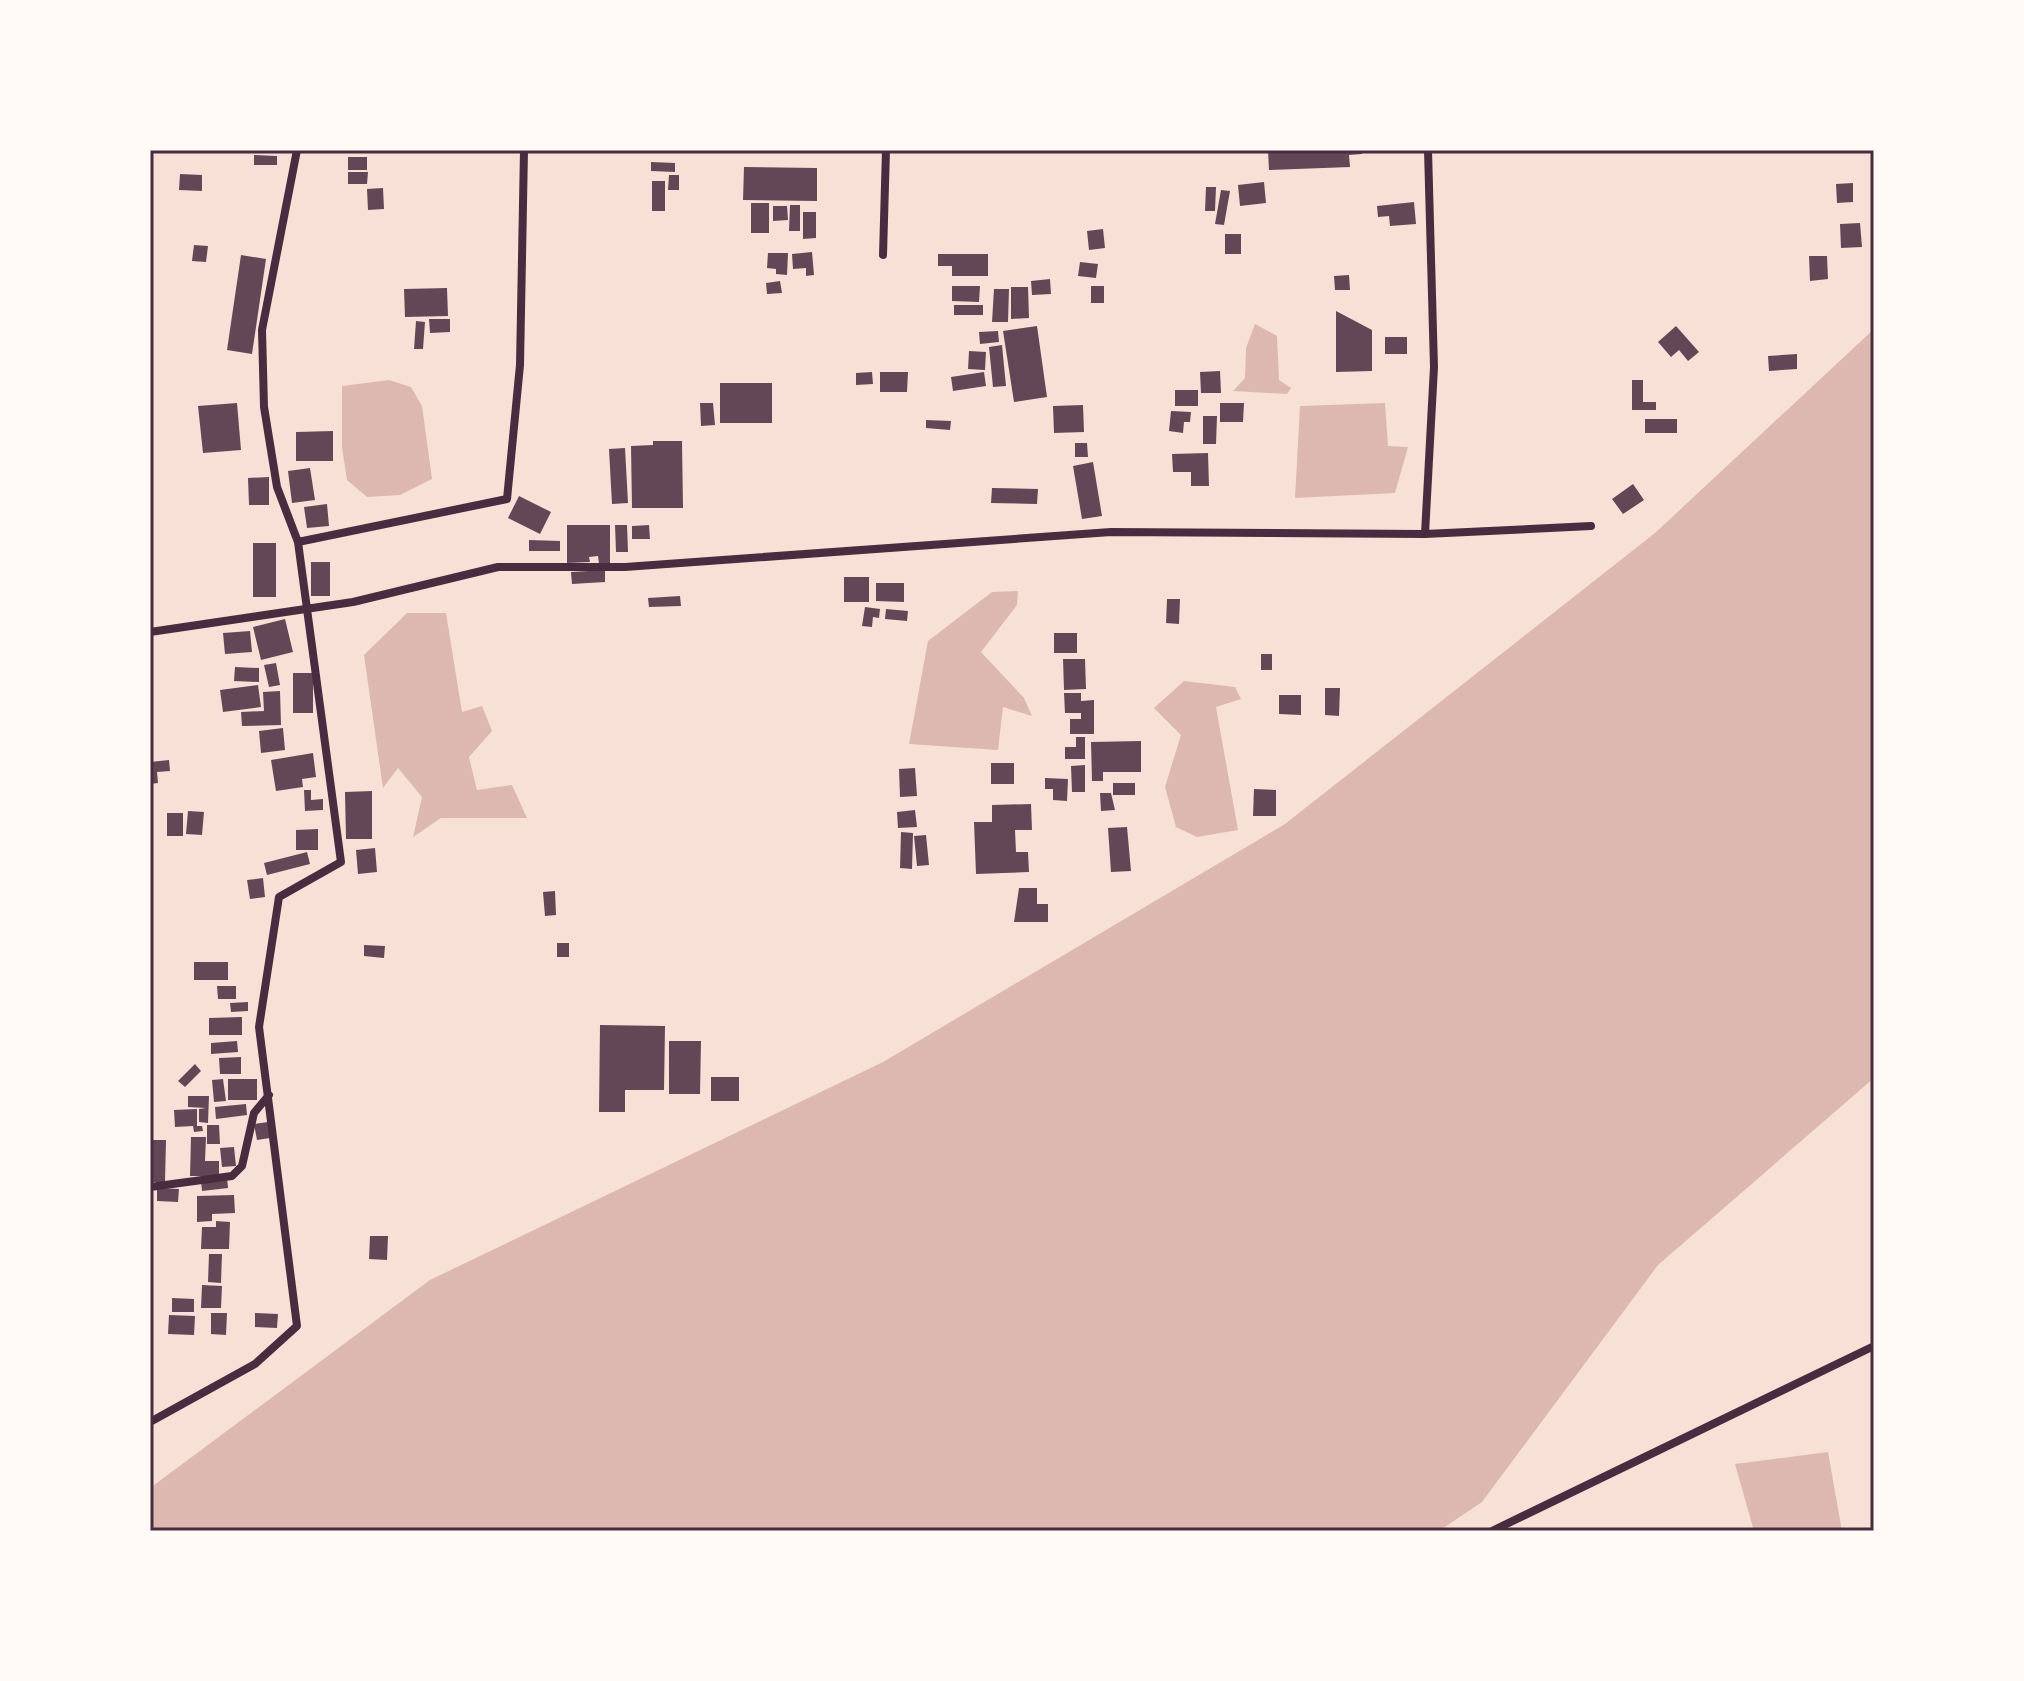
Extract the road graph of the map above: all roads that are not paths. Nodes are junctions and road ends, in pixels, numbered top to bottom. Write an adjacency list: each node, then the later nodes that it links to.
1 (297, 150): 8 (street)
2 (524, 150): 8 (street)
3 (886, 150): 5 (street)
4 (1428, 150): 7 (street)
5 (883, 255)
6 (1591, 526): 7 (street)
7 (1425, 534): 9 (street)
8 (298, 542): 9 (street)
9 (304, 608): 10 (street); 11 (street)
10 (150, 632)
11 (269, 1095): 12 (street); 14 (street)
12 (150, 1187)
13 (1874, 1346): 15 (street)
14 (150, 1422)
15 (1492, 1531)

